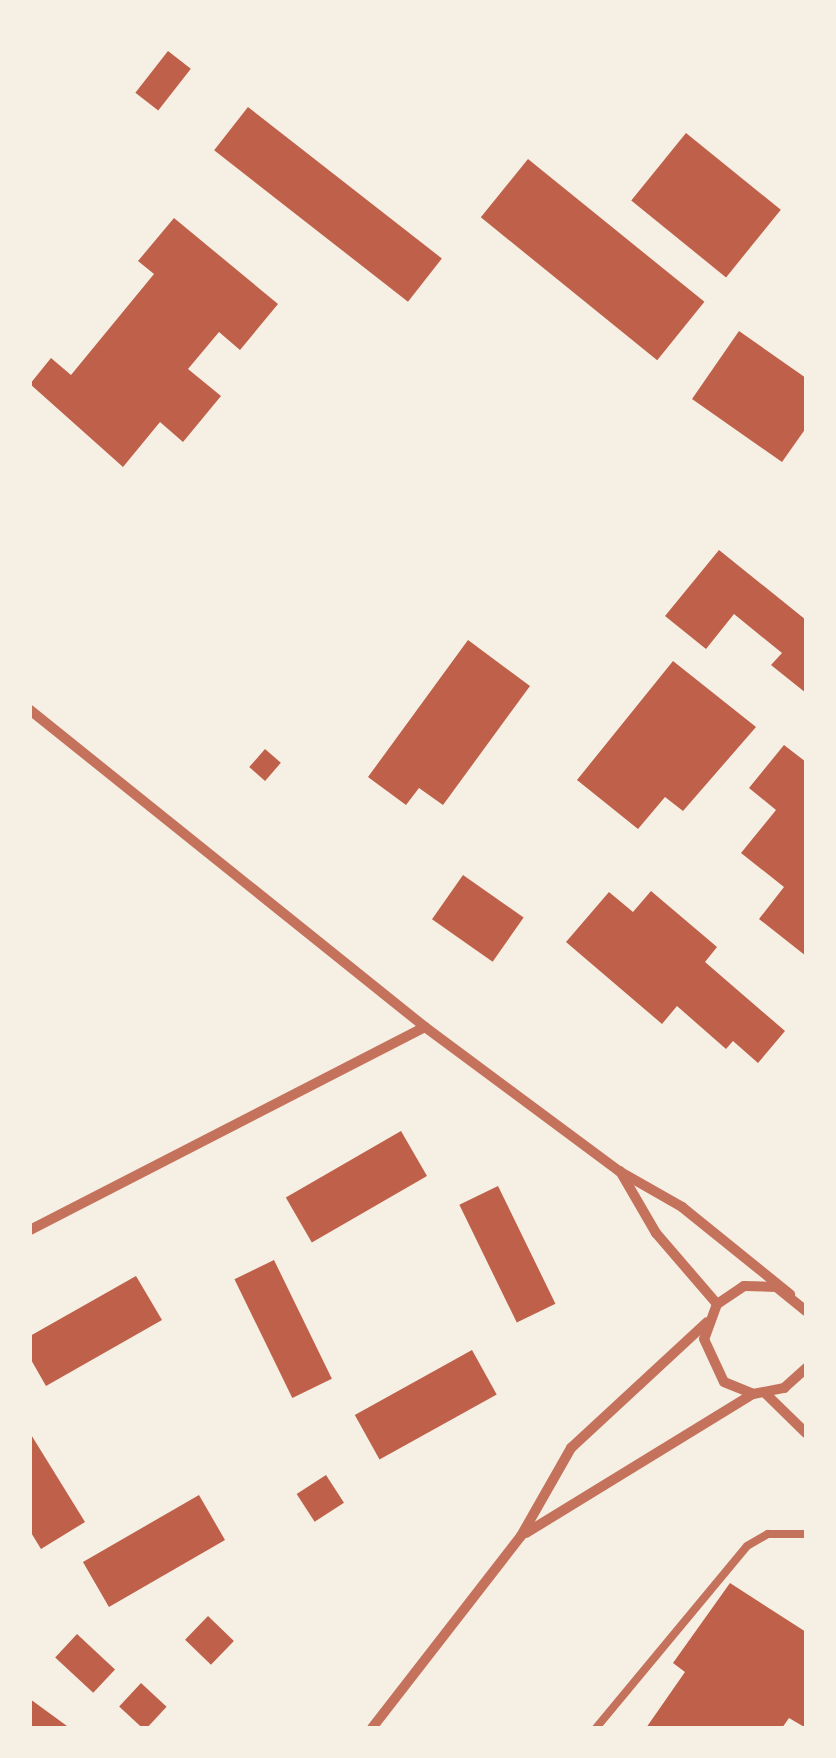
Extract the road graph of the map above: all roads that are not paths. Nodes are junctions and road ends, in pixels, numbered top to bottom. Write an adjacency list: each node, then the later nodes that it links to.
1 (30, 710): 2 (street)
2 (425, 1027): 3 (street); 4 (street)
3 (619, 1170): 5 (street); 6 (street)
4 (30, 1230)
5 (790, 1294): 6 (street); 7 (street)
6 (717, 1304): 8 (street)
7 (806, 1309)
8 (707, 1322): 10 (street); 16 (street)
9 (806, 1368): 11 (street)
10 (753, 1394): 11 (street); 16 (street)
11 (766, 1394): 13 (street)
12 (806, 1420): 13 (street)
13 (791, 1424): 14 (street)
14 (806, 1433)
15 (806, 1534): 18 (lane)
16 (521, 1536): 17 (street)
17 (372, 1728)
18 (596, 1728)

